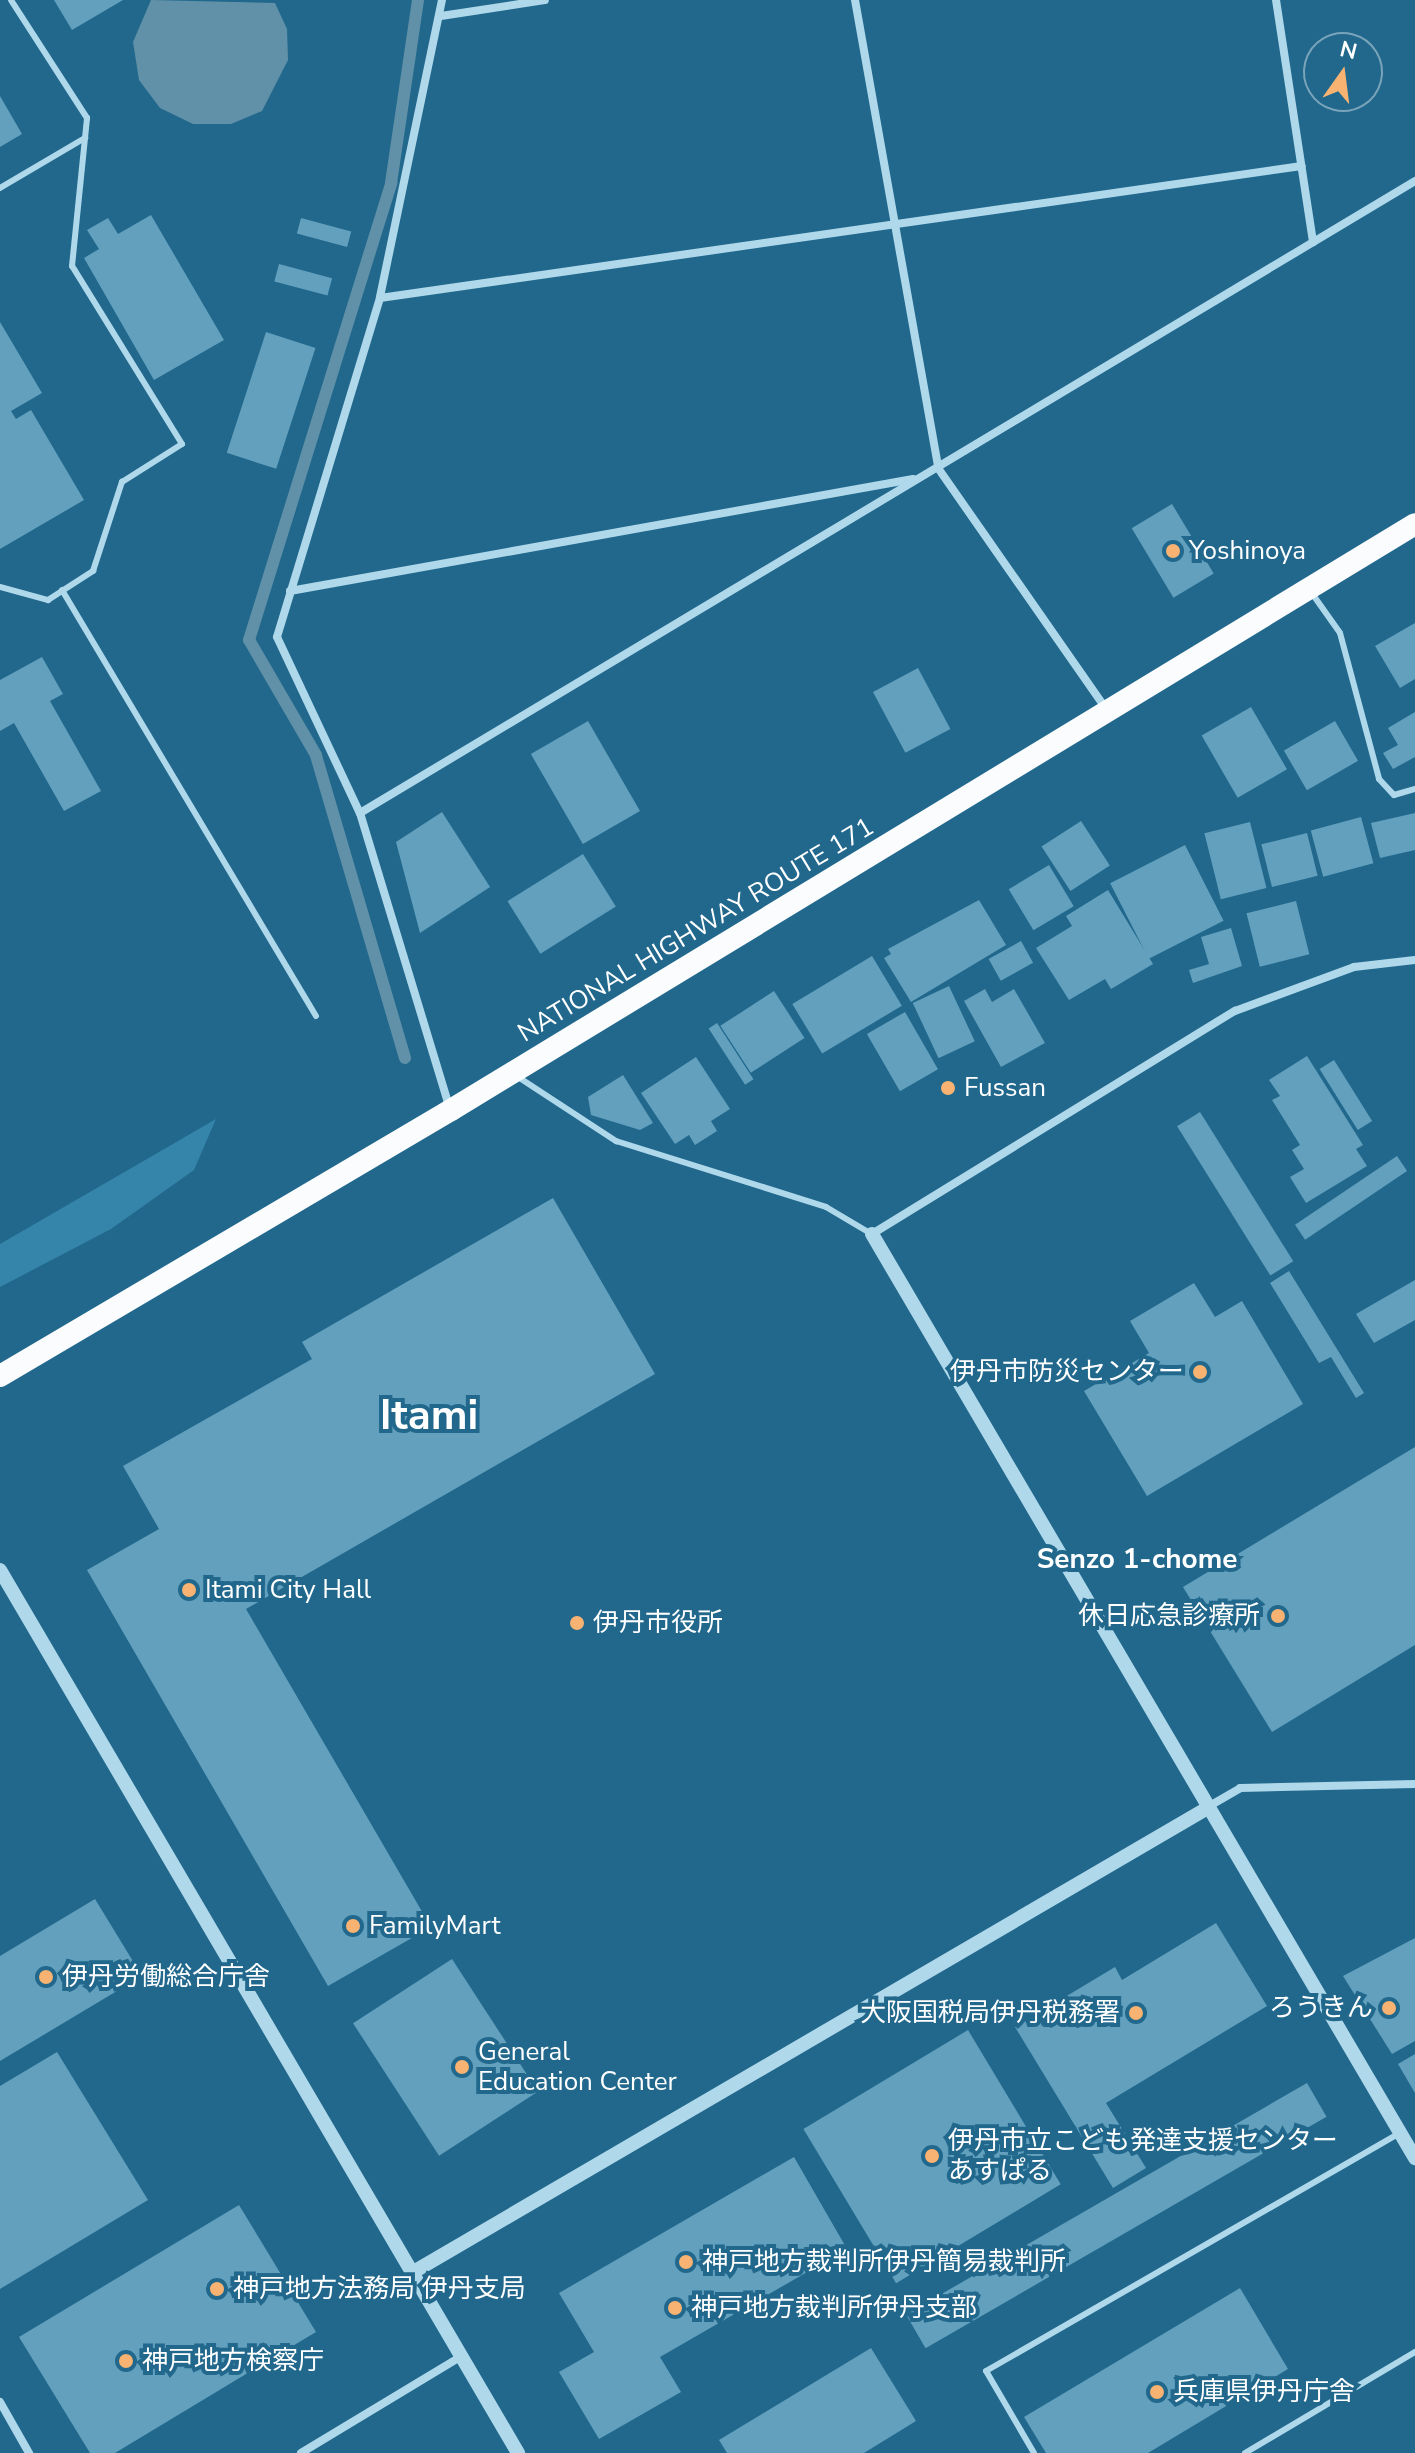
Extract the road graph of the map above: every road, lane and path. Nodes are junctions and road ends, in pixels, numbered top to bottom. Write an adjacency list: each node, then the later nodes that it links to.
1 (11, 0): 7 (lane)
2 (442, 0): 6 (street)
3 (545, 0): 6 (street)
4 (855, 0): 11 (street)
5 (1276, 0): 8 (street)
6 (441, 16): 13 (street)
7 (85, 138): 10 (lane); 19 (lane)
8 (1302, 166): 11 (street); 12 (street)
9 (1415, 181): 12 (street)
10 (0, 188)
11 (894, 223): 13 (street); 14 (street)
12 (1313, 242): 14 (street)
13 (380, 298): 20 (street)
14 (938, 468): 15 (street); 21 (street)
15 (918, 478): 20 (street); 23 (street)
16 (1415, 524): 18 (highway, NATIONAL HIGHWAY ROUTE 171)
17 (0, 587): 19 (lane)
18 (1309, 589): 21 (highway, NATIONAL HIGHWAY ROUTE 171); 22 (lane)
19 (62, 590): 25 (lane)
20 (290, 591): 23 (street)
21 (1110, 714): 26 (highway, NATIONAL HIGHWAY ROUTE 171)
22 (1415, 789)
23 (360, 813): 27 (street)
24 (1415, 960): 28 (street)
25 (316, 1016)
26 (512, 1073): 27 (highway, NATIONAL HIGHWAY ROUTE 171); 28 (lane)
27 (451, 1110): 29 (highway, NATIONAL HIGHWAY ROUTE 171)
28 (872, 1234): 32 (street)
29 (0, 1376)
30 (0, 1570): 35 (street)
31 (1415, 1784): 32 (street)
32 (1206, 1809): 33 (street); 35 (street)
33 (1400, 2133): 34 (street); 42 (lane)
34 (1415, 2158)
35 (415, 2271): 37 (street)
36 (1415, 2352): 43 (lane)
37 (464, 2355): 40 (street); 41 (street)
38 (0, 2402): 39 (street)
39 (29, 2453)
40 (301, 2453)
41 (518, 2453)
42 (1034, 2453)
43 (1245, 2453)

